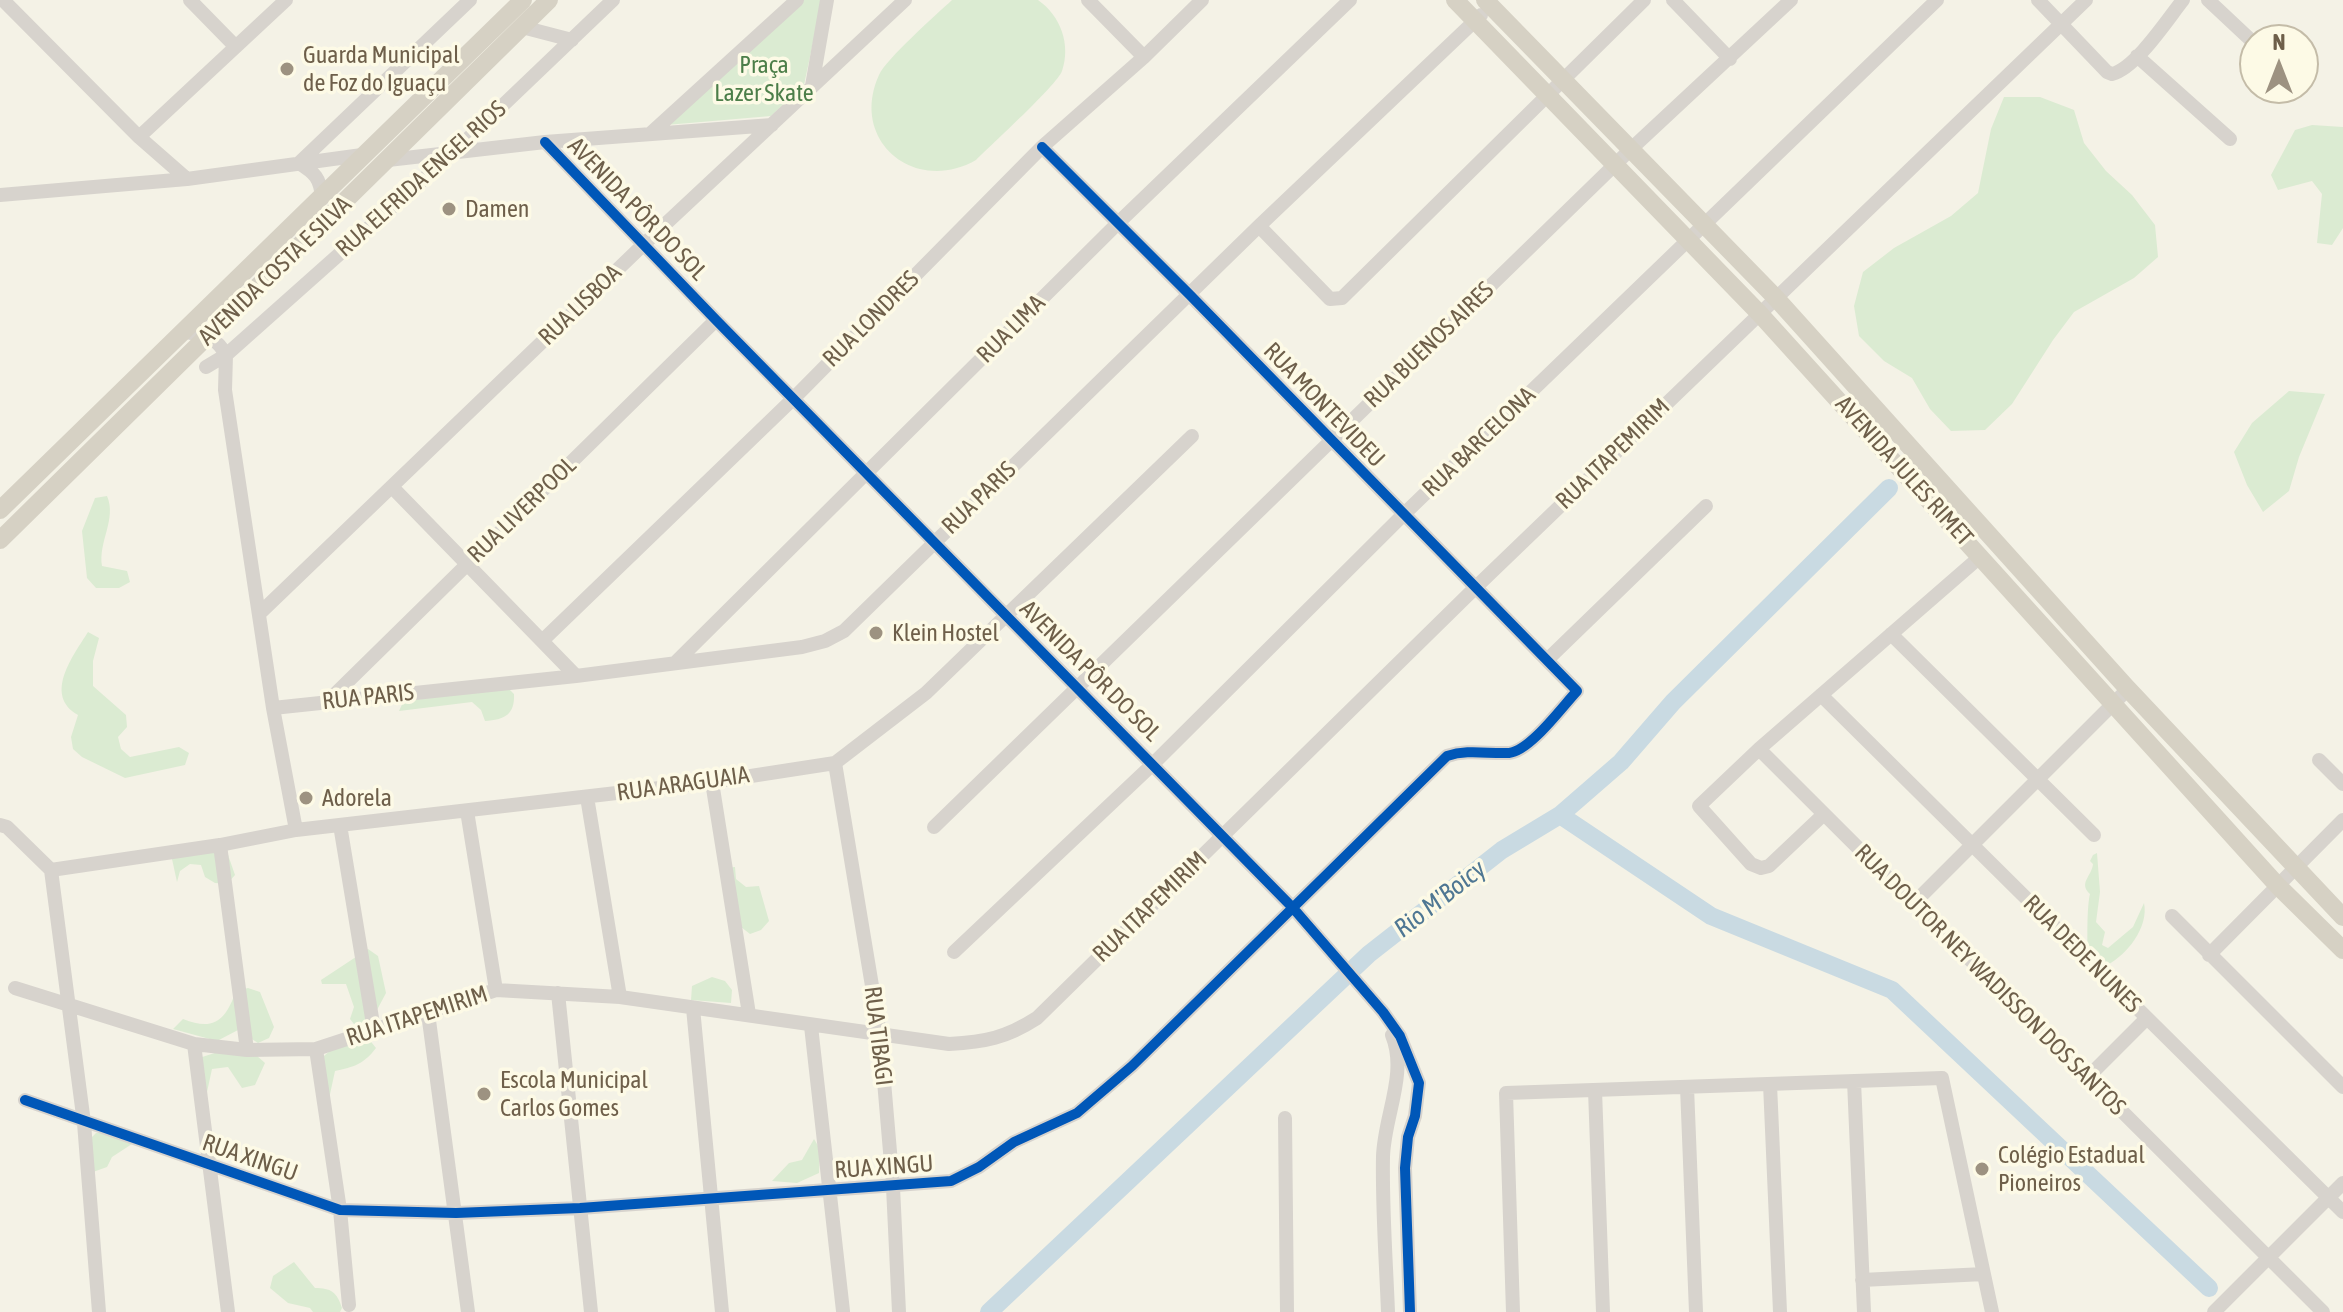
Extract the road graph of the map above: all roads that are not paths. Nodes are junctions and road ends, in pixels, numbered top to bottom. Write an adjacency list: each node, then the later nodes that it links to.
1 (3, 0): 39 (street)
2 (190, 0): 29 (street)
3 (286, 0): 29 (street)
4 (470, 0): 47 (street)
5 (523, 0): 45 (main road, AVENIDA COSTA E SILVA)
6 (549, 0): 26 (main road, AVENIDA COSTA E SILVA)
7 (613, 0): 28 (street, RUA ELFRIDA ENGEL RIOS)
8 (797, 0): 38 (street)
9 (827, 0): 34 (street)
10 (905, 0): 34 (street, RUA LISBOA)
11 (1088, 0): 31 (street)
12 (1202, 0): 31 (street, RUA LONDRES)
13 (1350, 0): 53 (street, RUA LIMA)
14 (1455, 0): 24 (main road, AVENIDA JULES RIMET)
15 (1644, 0): 33 (street)
16 (1673, 0): 32 (street)
17 (1791, 0): 32 (street, RUA BUENOS AIRES)
18 (1937, 0): 52 (street, RUA BARCELONA)
19 (2038, 0): 25 (street)
20 (2086, 0): 25 (street, RUA ITAPEMIRIM)
21 (2183, 0): 30 (street)
22 (2208, 0): 27 (street)
23 (1491, 2): 24 (street, RUA PARIS); 33 (main road, AVENIDA JULES RIMET)
24 (1476, 21): 35 (main road, AVENIDA JULES RIMET); 54 (street, RUA PARIS)
25 (2061, 23): 30 (street); 58 (street, RUA ITAPEMIRIM)
26 (522, 27): 28 (street); 37 (main road, AVENIDA COSTA E SILVA)
27 (2239, 29)
28 (572, 40): 44 (street, RUA ELFRIDA ENGEL RIOS)
29 (235, 46): 39 (street)
30 (2137, 56): 40 (street)
31 (1144, 57): 42 (street, RUA LONDRES)
32 (1730, 59): 43 (street, RUA BUENOS AIRES)
33 (1562, 79): 35 (street); 43 (main road, AVENIDA JULES RIMET)
34 (812, 86): 36 (street, RUA LISBOA)
35 (1547, 94): 48 (main road, AVENIDA JULES RIMET); 54 (street)
36 (772, 125): 38 (street); 56 (street, RUA LISBOA)
37 (419, 129): 44 (street); 46 (main road, AVENIDA COSTA E SILVA)
38 (650, 134): 41 (street)
39 (139, 137): 49 (street)
40 (2230, 139)
41 (545, 142): 44 (street); 56 (street, AVENIDA PÔR DO SOL)
42 (1042, 147): 53 (street, RUA MONTEVIDEU); 67 (street, RUA LONDRES)
43 (1631, 149): 48 (street, RUA BUENOS AIRES); 52 (main road, AVENIDA JULES RIMET)
44 (454, 152): 46 (street); 64 (street, RUA ELFRIDA ENGEL RIOS)
45 (362, 155): 47 (street); 51 (main road, AVENIDA COSTA E SILVA)
46 (388, 160): 62 (main road, AVENIDA COSTA E SILVA)
47 (299, 163): 49 (street); 51 (street)
48 (1615, 164): 55 (main road, AVENIDA JULES RIMET); 69 (street, RUA BUENOS AIRES)
49 (187, 179): 50 (street)
50 (0, 195)
51 (322, 197): 61 (main road, AVENIDA COSTA E SILVA)
52 (1704, 223): 55 (street, RUA BARCELONA); 58 (main road, AVENIDA JULES RIMET)
53 (1117, 224): 57 (street, RUA MONTEVIDEU); 70 (street, RUA LIMA)
54 (1259, 226): 57 (street, RUA PARIS)
55 (1688, 239): 59 (main road, AVENIDA JULES RIMET); 74 (street, RUA BARCELONA)
56 (643, 245): 60 (street, AVENIDA PÔR DO SOL); 71 (street, RUA LISBOA)
57 (1190, 295): 69 (street, RUA MONTEVIDEU); 76 (street, RUA PARIS)
58 (1775, 297): 59 (street, RUA ITAPEMIRIM); 88 (main road, AVENIDA JULES RIMET)
59 (1759, 313): 77 (main road, AVENIDA JULES RIMET); 79 (street, RUA ITAPEMIRIM)
60 (716, 320): 67 (street, AVENIDA PÔR DO SOL); 78 (street, RUA LIVERPOOL)
61 (185, 332): 62 (street); 63 (street); 73 (main road, AVENIDA COSTA E SILVA)
62 (210, 335): 63 (main road, AVENIDA COSTA E SILVA); 64 (street)
63 (193, 351): 65 (street); 75 (main road, AVENIDA COSTA E SILVA)
64 (226, 355): 65 (street, RUA ELFRIDA ENGEL RIOS); 66 (street)
65 (206, 367): 66 (street)
66 (225, 390): 80 (street)
67 (794, 398): 70 (street, AVENIDA PÔR DO SOL); 83 (street, RUA LONDRES)
68 (1192, 436): 81 (street, RUA ARAGUAIA)
69 (1331, 441): 74 (street, RUA MONTEVIDEU); 87 (street, RUA BUENOS AIRES)
70 (867, 471): 76 (street, AVENIDA PÔR DO SOL); 85 (street, RUA LIMA)
71 (392, 487): 78 (street); 80 (street, RUA LISBOA)
72 (1706, 506): 84 (street)
73 (0, 510)
74 (1403, 515): 79 (street, RUA MONTEVIDEU); 97 (street, RUA BARCELONA)
75 (0, 540)
76 (934, 542): 81 (street, AVENIDA PÔR DO SOL); 85 (street, RUA PARIS)
77 (1981, 556): 82 (street); 92 (main road, AVENIDA JULES RIMET)
78 (467, 564): 83 (street); 91 (street, RUA LIVERPOOL)
79 (1476, 587): 84 (street, RUA MONTEVIDEU); 109 (street, RUA ITAPEMIRIM)
80 (259, 614): 93 (street)
81 (1006, 616): 87 (street, AVENIDA PÔR DO SOL); 96 (street, RUA ARAGUAIA)
82 (1891, 634): 90 (street); 98 (street)
83 (542, 641): 86 (street)
84 (1547, 660): 89 (street, RUA MONTEVIDEU)
85 (676, 662): 86 (street, RUA PARIS)
86 (576, 676): 91 (street, RUA PARIS)
87 (1077, 688): 97 (street, AVENIDA PÔR DO SOL); 107 (street, RUA BUENOS AIRES)
88 (2128, 689): 92 (street); 113 (main road, AVENIDA JULES RIMET)
89 (1577, 691): 117 (street, RUA XINGU)
90 (1821, 695): 94 (street); 112 (street, RUA DEDE NUNES)
91 (328, 701): 93 (street, RUA PARIS)
92 (2113, 704): 98 (street); 115 (main road, AVENIDA JULES RIMET)
93 (273, 708): 108 (street)
94 (1759, 749): 103 (street, RUA DOUTOR NEY WADISSON DOS SANTOS); 103 (street)
95 (2319, 760): 100 (street)
96 (835, 763): 99 (street, RUA ARAGUAIA); 135 (street, RUA TIBAGI)
97 (1153, 764): 109 (street, AVENIDA PÔR DO SOL); 121 (street, RUA BARCELONA)
98 (2037, 779): 110 (street); 112 (street)
99 (712, 782): 101 (street, RUA ARAGUAIA); 131 (street)
100 (2343, 784)
101 (587, 797): 102 (street, RUA ARAGUAIA); 126 (street)
102 (467, 811): 106 (street, RUA ARAGUAIA); 124 (street)
103 (1824, 814): 116 (street, RUA DOUTOR NEY WADISSON DOS SANTOS)
104 (2343, 820): 113 (street)
105 (0, 825): 114 (street)
106 (340, 825): 108 (street, RUA ARAGUAIA); 134 (street)
107 (934, 827)
108 (296, 830): 111 (street, RUA ARAGUAIA)
109 (1223, 835): 117 (street, AVENIDA PÔR DO SOL); 135 (street, RUA ITAPEMIRIM)
110 (2094, 835)
111 (220, 845): 114 (street, RUA ARAGUAIA); 138 (street)
112 (1972, 845): 116 (street); 132 (street, RUA DEDE NUNES)
113 (2295, 869): 115 (street); 119 (main road, AVENIDA JULES RIMET)
114 (51, 870): 127 (street)
115 (2278, 886): 120 (main road, AVENIDA JULES RIMET); 122 (street)
116 (1914, 903): 139 (street, RUA DOUTOR NEY WADISSON DOS SANTOS)
117 (1293, 908): 129 (street, AVENIDA PÔR DO SOL); 154 (street, RUA XINGU)
118 (2172, 916): 122 (street)
119 (2343, 917)
120 (2343, 950)
121 (954, 952)
122 (2209, 955): 144 (street)
123 (15, 988): 127 (street, RUA ITAPEMIRIM)
124 (496, 990): 125 (street, RUA ITAPEMIRIM); 130 (street, RUA ITAPEMIRIM)
125 (558, 993): 126 (street, RUA ITAPEMIRIM); 158 (street)
126 (620, 997): 128 (street, RUA ITAPEMIRIM)
127 (68, 1005): 136 (street, RUA ITAPEMIRIM); 149 (street)
128 (693, 1008): 131 (street, RUA ITAPEMIRIM); 157 (street)
129 (1383, 1012): 141 (street, AVENIDA PÔR DO SOL); 145 (street, AVENIDA PÔR DO SOL)
130 (428, 1013): 134 (street, RUA ITAPEMIRIM); 161 (street)
131 (749, 1014): 133 (street, RUA ITAPEMIRIM)
132 (2147, 1018): 139 (street); 156 (street, RUA DEDE NUNES)
133 (811, 1026): 135 (street, RUA ITAPEMIRIM); 155 (street)
134 (374, 1030): 137 (street, RUA ITAPEMIRIM)
135 (880, 1034): 154 (street, RUA TIBAGI)
136 (194, 1044): 138 (street, RUA ITAPEMIRIM); 152 (street)
137 (316, 1049): 138 (street, RUA ITAPEMIRIM); 159 (street)
138 (247, 1050)
139 (2088, 1077): 162 (street, RUA DOUTOR NEY WADISSON DOS SANTOS)
140 (1854, 1081): 142 (street); 163 (street); 164 (street)
141 (1419, 1083): 145 (street); 151 (street)
142 (1770, 1084): 143 (street); 179 (street)
143 (1687, 1087): 146 (street); 178 (street)
144 (2343, 1087)
145 (1395, 1088): 150 (street, AVENIDA PÔR DO SOL)
146 (1595, 1090): 176 (street); 177 (street)
147 (25, 1100): 149 (street, RUA XINGU)
148 (1285, 1118): 173 (street)
149 (84, 1123): 152 (street, RUA XINGU); 167 (street)
150 (1384, 1132): 151 (street); 174 (street, AVENIDA PÔR DO SOL)
151 (1408, 1137): 175 (street)
152 (211, 1166): 159 (street, RUA XINGU); 168 (street)
153 (2343, 1183): 156 (street)
154 (893, 1187): 155 (street, RUA XINGU); 172 (street, RUA TIBAGI)
155 (828, 1191): 157 (street, RUA XINGU); 166 (street)
156 (2328, 1198): 160 (street, RUA DEDE NUNES); 162 (street)
157 (712, 1200): 158 (street, RUA XINGU); 171 (street)
158 (580, 1208): 161 (street, RUA XINGU); 170 (street)
159 (340, 1210): 161 (street, RUA XINGU); 165 (street)
160 (2343, 1212)
161 (456, 1213): 169 (street)
162 (2269, 1258): 182 (street); 183 (street, RUA DOUTOR NEY WADISSON DOS SANTOS)
163 (1984, 1274): 164 (street); 181 (street)
164 (1862, 1280): 180 (street)
165 (349, 1305)
166 (843, 1311)
167 (99, 1312)
168 (228, 1312)
169 (468, 1312)
170 (591, 1312)
171 (722, 1312)
172 (899, 1312)
173 (1287, 1312)
174 (1388, 1312)
175 (1410, 1312)
176 (1513, 1312)
177 (1603, 1312)
178 (1696, 1312)
179 (1780, 1312)
180 (1864, 1312)
181 (1992, 1312)
182 (2214, 1312)
183 (2323, 1312)

